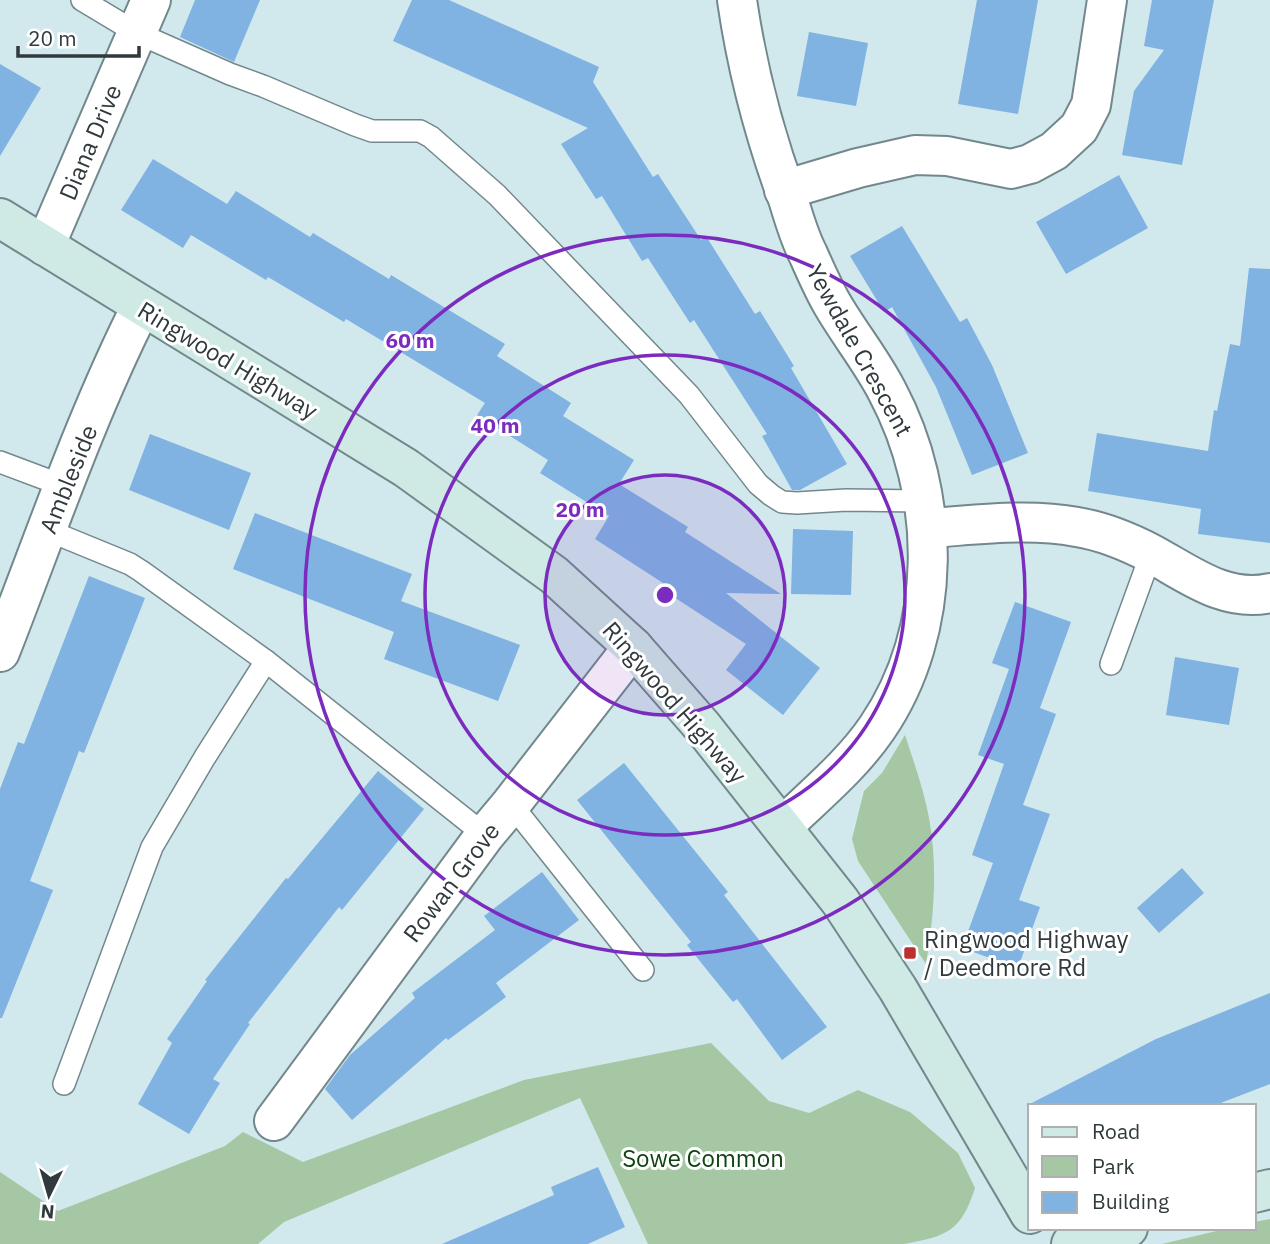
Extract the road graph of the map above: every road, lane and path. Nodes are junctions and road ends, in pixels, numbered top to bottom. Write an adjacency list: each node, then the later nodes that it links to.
1 (82, 0): 4 (lane)
2 (737, 0): 5 (street, Yewdale Crescent)
3 (1107, 0): 5 (street)
4 (144, 16): 7 (street, Diana Drive); 11 (lane)
5 (785, 190): 11 (street, Yewdale Crescent)
6 (0, 218): 7 (street, Ringwood Highway)
7 (45, 246): 8 (street, Ringwood Highway)
8 (141, 307): 10 (street, Ambleside); 15 (street, Ringwood Highway)
9 (0, 462): 10 (lane)
10 (64, 486): 12 (street, Ambleside)
11 (925, 514): 13 (street); 20 (street, Yewdale Crescent)
12 (47, 530): 16 (street, Ambleside); 17 (lane)
13 (1151, 554): 14 (street); 18 (lane)
14 (1270, 593)
15 (633, 647): 19 (street, Rowan Grove); 20 (street, Ringwood Highway)
16 (0, 652)
17 (266, 661): 21 (lane); 23 (lane)
18 (1111, 664)
19 (511, 804): 21 (street, Rowan Grove); 22 (lane)
20 (782, 827): 25 (street, Ringwood Highway)
21 (485, 835): 24 (street, Rowan Grove)
22 (643, 970)
23 (64, 1084)
24 (274, 1121)
25 (1028, 1211)
26 (1121, 1230): 27 (street)
27 (1071, 1244)

